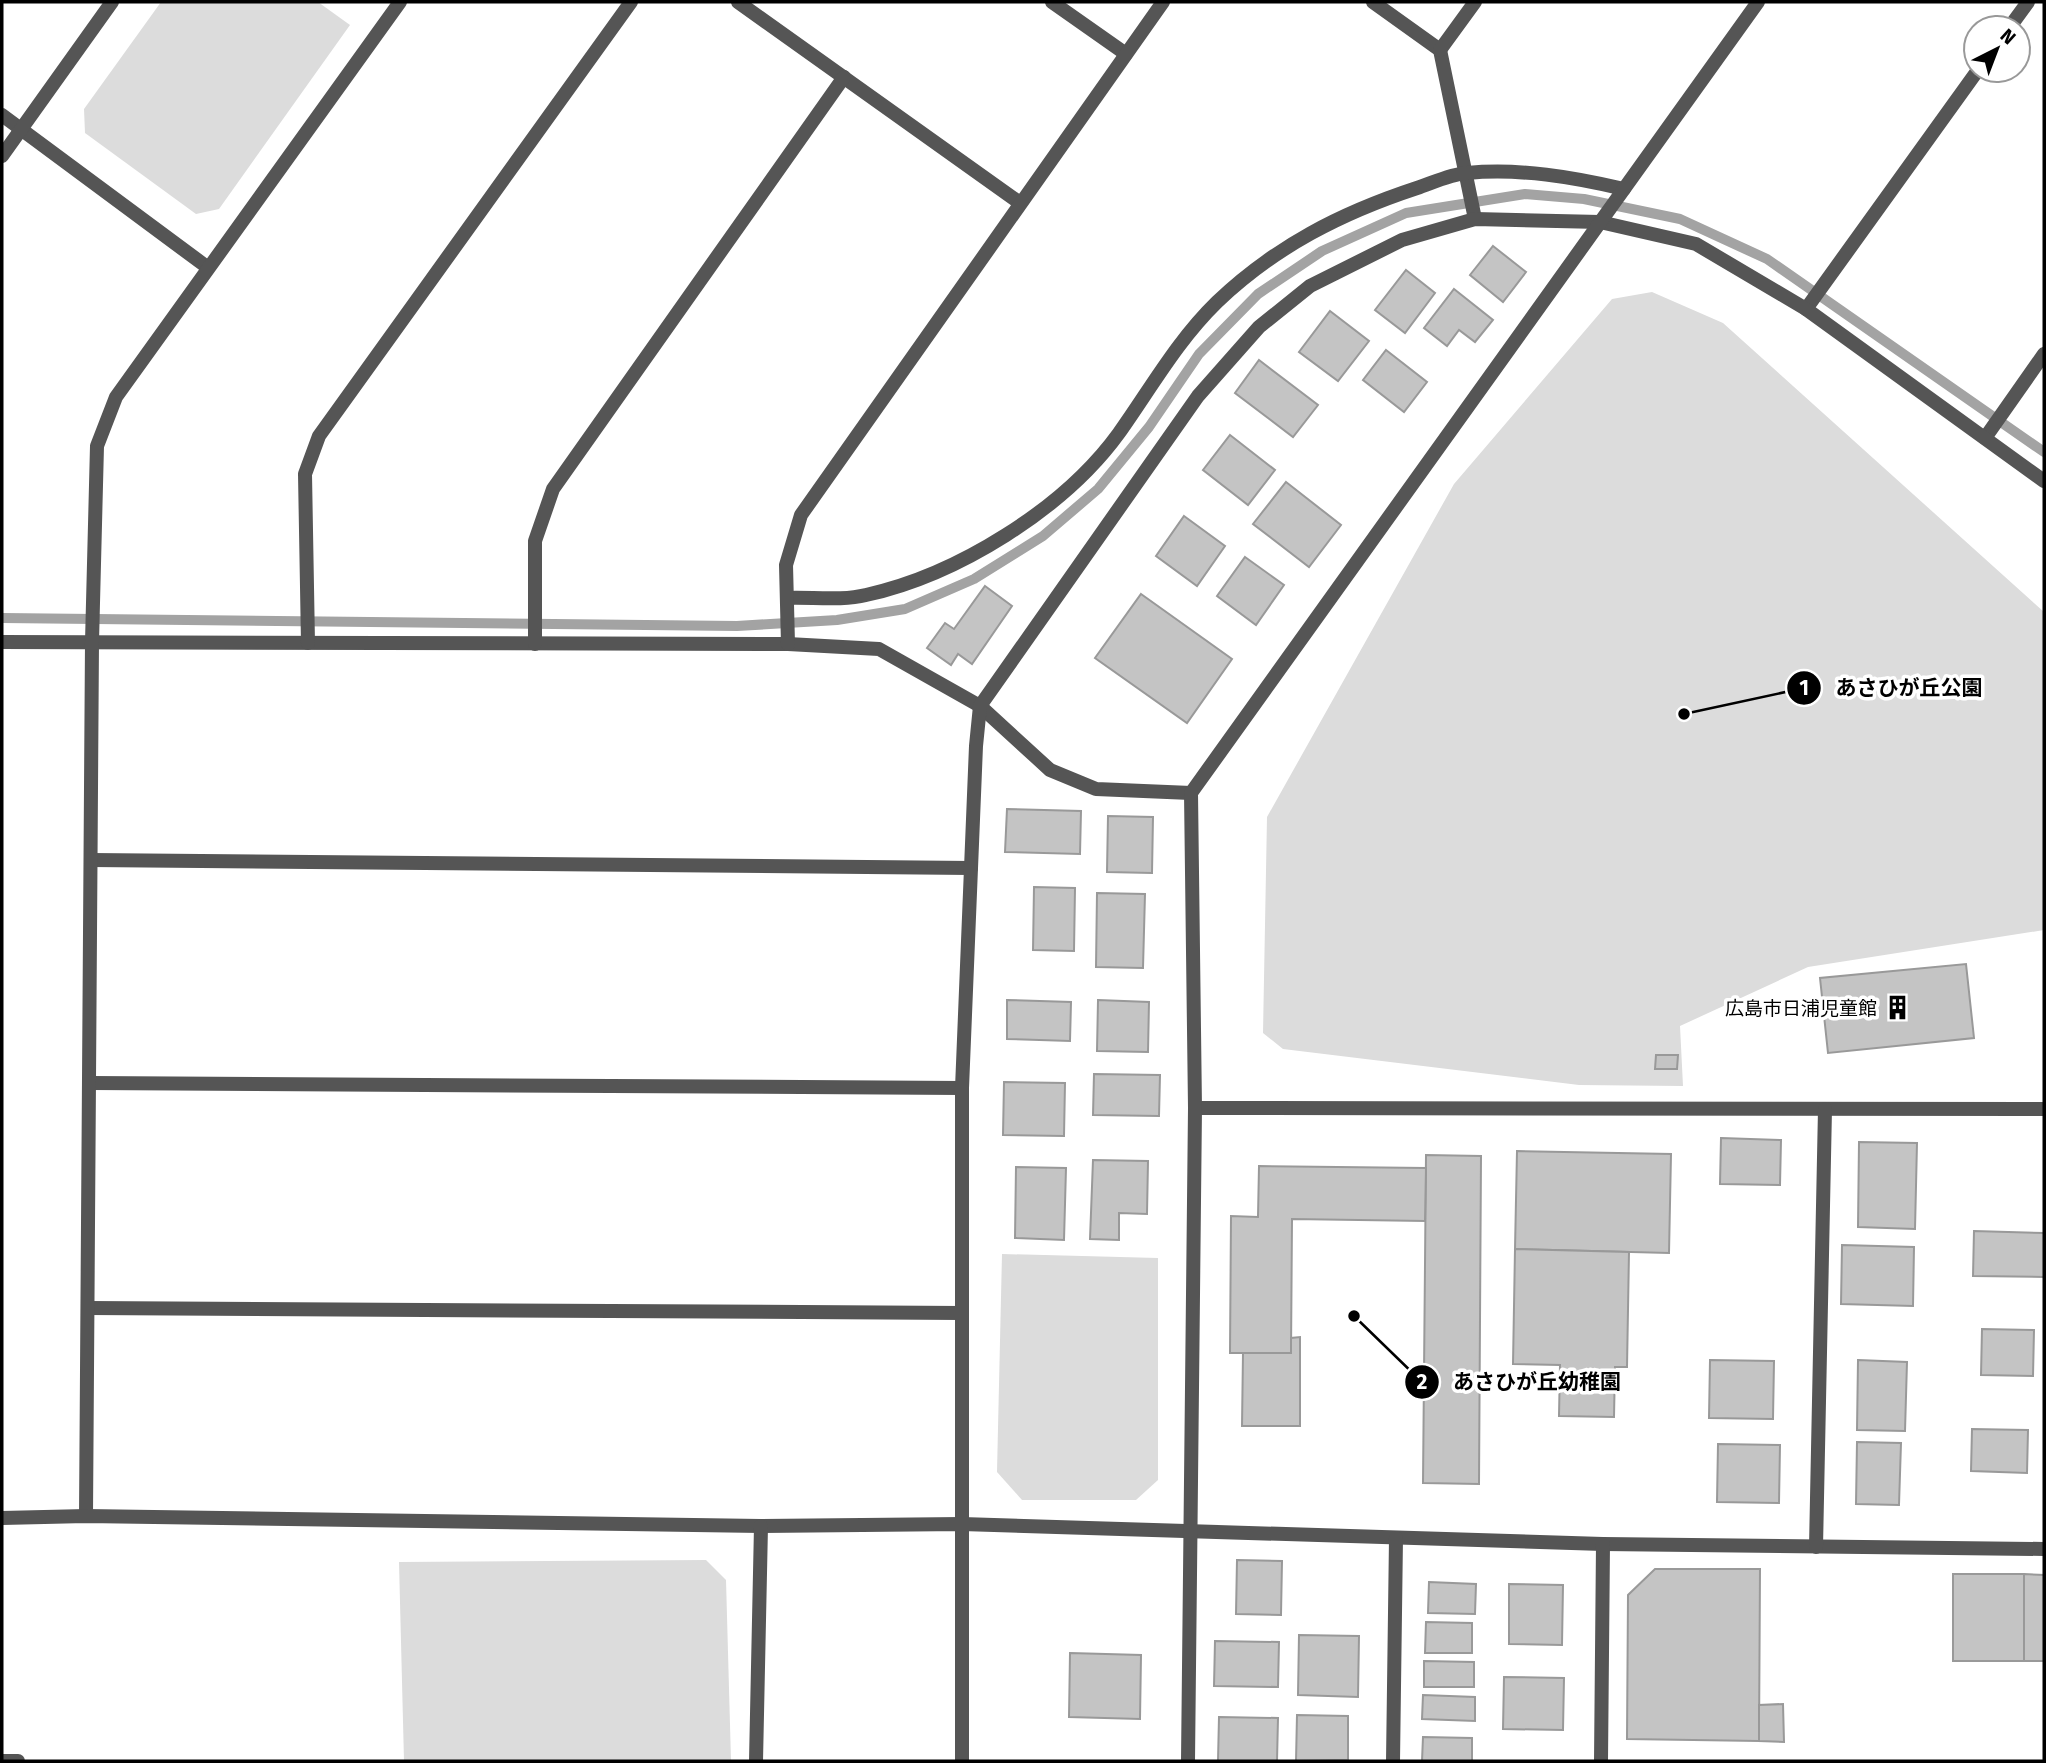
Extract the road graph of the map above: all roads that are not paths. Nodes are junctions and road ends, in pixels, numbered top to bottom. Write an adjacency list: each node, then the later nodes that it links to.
1 (112, 2): 15 (street)
2 (400, 2): 22 (street)
3 (631, 2): 30 (street)
4 (738, 2): 12 (street)
5 (1052, 2): 11 (street)
6 (1163, 2): 11 (street)
7 (1373, 2): 10 (street)
8 (1475, 2): 10 (street)
9 (1759, 2): 18 (street)
10 (1440, 50): 17 (street)
11 (1126, 54): 19 (street)
12 (844, 77): 19 (street); 31 (street)
13 (1968, 84): 23 (street)
14 (2, 115): 15 (street)
15 (20, 129): 16 (street); 22 (street)
16 (2, 156)
17 (1465, 173): 18 (street); 20 (street); 27 (street)
18 (1624, 189): 21 (street)
19 (1020, 203): 27 (street)
20 (1475, 219): 21 (street); 33 (street)
21 (1600, 222): 23 (street); 34 (street)
22 (207, 267): 29 (street)
23 (1806, 309): 25 (street)
24 (2044, 354): 25 (street)
25 (1984, 438): 26 (street)
26 (2044, 481)
27 (787, 598): 32 (street)
28 (2, 642): 29 (street)
29 (93, 642): 30 (street); 35 (street)
30 (307, 643): 31 (street)
31 (535, 644): 32 (street)
32 (788, 644): 33 (street)
33 (980, 706): 34 (street); 36 (street)
34 (1191, 793): 39 (street)
35 (91, 860): 36 (street); 37 (street)
36 (971, 868): 38 (street)
37 (90, 1083): 38 (street); 42 (street)
38 (962, 1088): 43 (street)
39 (1195, 1108): 40 (street); 48 (street)
40 (1825, 1109): 41 (street); 51 (street)
41 (2044, 1109)
42 (88, 1308): 43 (street); 44 (street)
43 (962, 1312): 46 (street)
44 (86, 1516): 45 (street); 47 (street)
45 (2, 1518)
46 (962, 1524): 47 (street); 48 (street); 56 (street)
47 (761, 1526): 55 (street)
48 (1190, 1532): 49 (street); 57 (street)
49 (1396, 1538): 50 (street); 58 (street)
50 (1603, 1544): 51 (street); 59 (street)
51 (1816, 1547): 52 (street)
52 (2044, 1549)
53 (2, 1761): 54 (street)
54 (18, 1761)
55 (756, 1761)
56 (962, 1761)
57 (1188, 1761)
58 (1393, 1761)
59 (1601, 1761)

